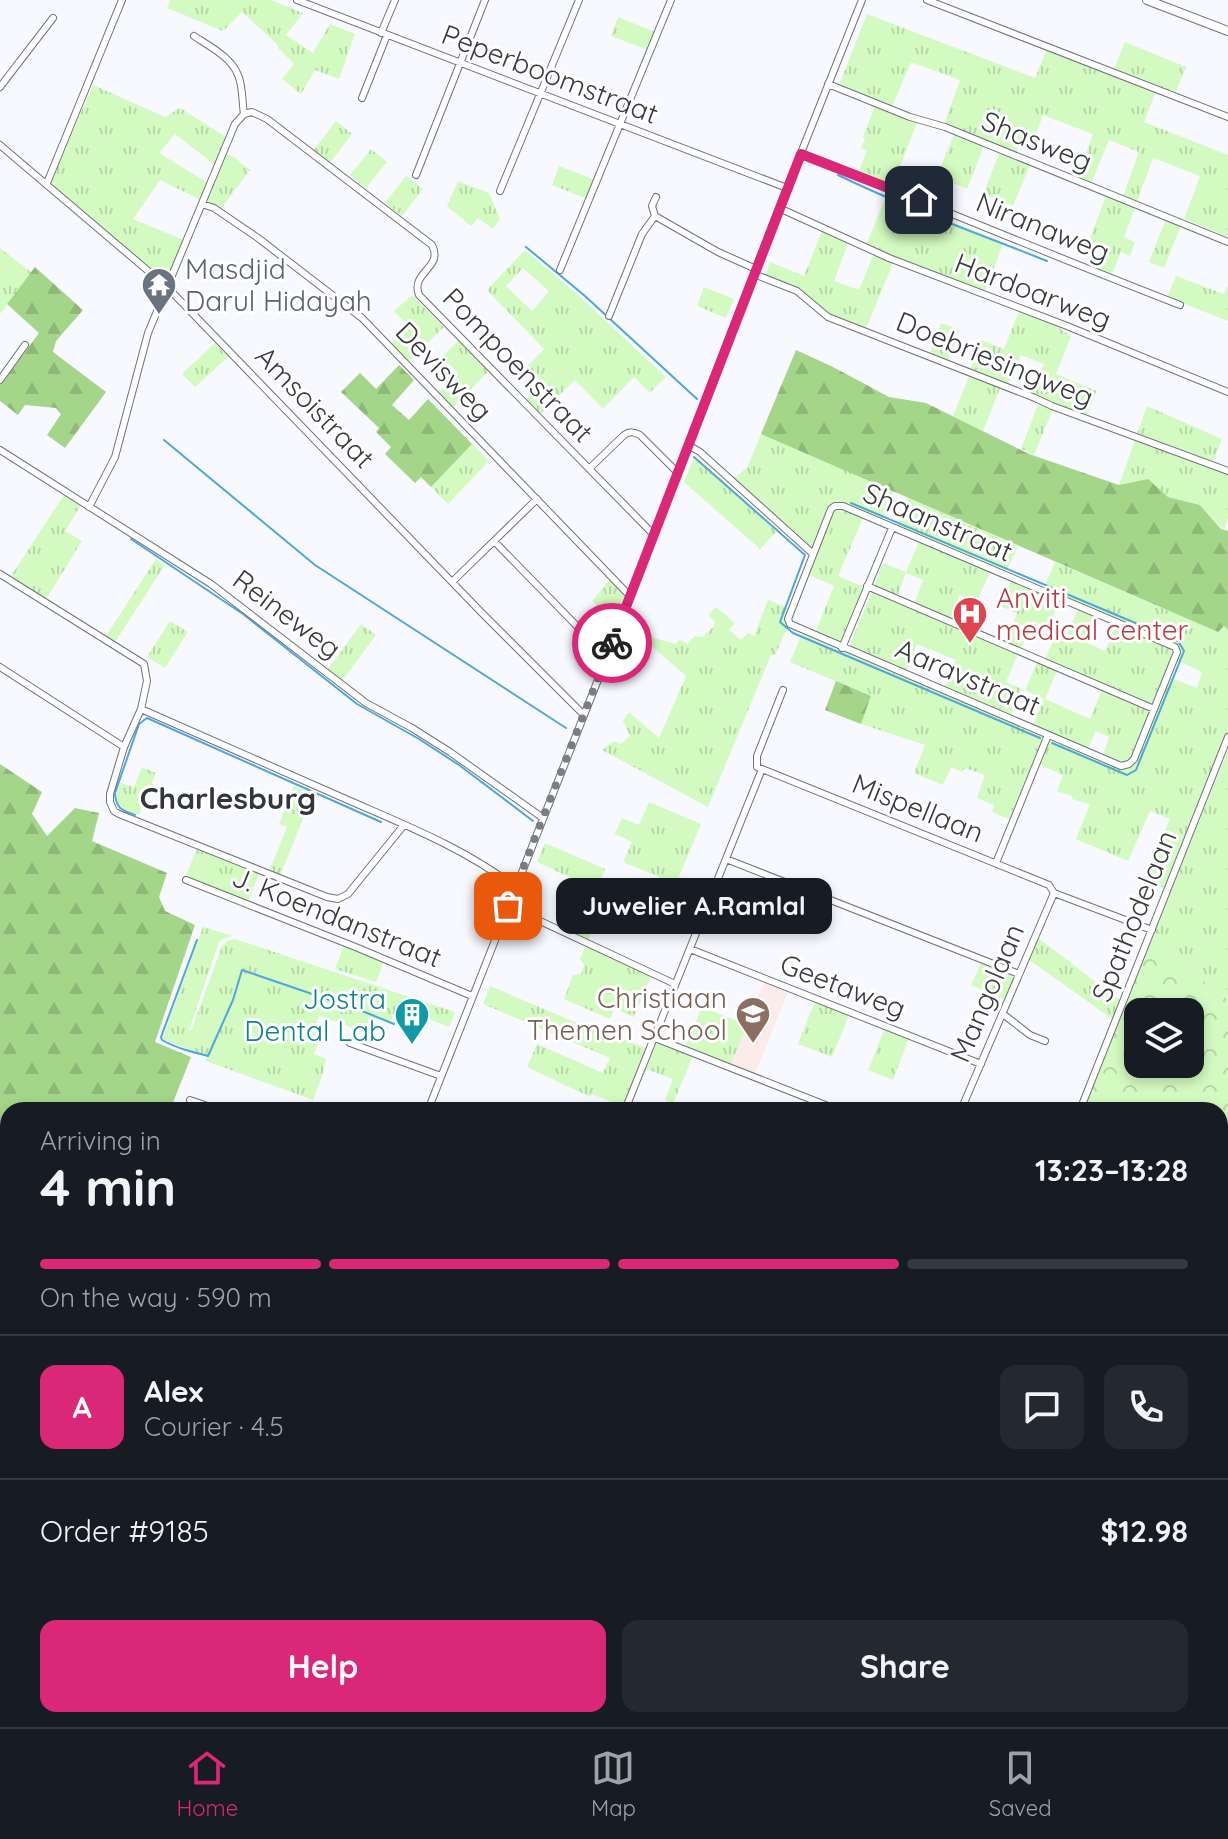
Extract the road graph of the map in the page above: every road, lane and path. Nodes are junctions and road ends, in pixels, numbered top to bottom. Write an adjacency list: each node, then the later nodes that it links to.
1 (122, 0): 25 (street)
2 (395, 0): 12 (street)
3 (485, 0): 14 (street)
4 (579, 0): 17 (street)
5 (671, 0): 21 (street)
6 (862, 0): 15 (street)
7 (927, 0): 20 (street)
8 (1147, 0): 11 (street)
9 (302, 1): 12 (street, Peperboomstraat)
10 (53, 18): 16 (street)
11 (1228, 31)
12 (384, 34): 14 (street, Peperboomstraat); 18 (street)
13 (194, 36): 19 (street)
14 (460, 63): 17 (street, Peperboomstraat); 24 (street)
15 (828, 84): 23 (street); 32 (street, Shasweg)
16 (0, 87)
17 (541, 94): 21 (street, Peperboomstraat); 27 (street)
18 (362, 98)
19 (244, 114): 29 (street); 43 (street, Pompoenstraat)
20 (1228, 117)
21 (621, 125): 26 (street, Peperboomstraat); 33 (street)
22 (0, 145): 25 (street, Amsoistraat)
23 (801, 154): 26 (street); 36 (street, Niranaweg)
24 (416, 175)
25 (47, 183): 35 (street, Amsoistraat)
26 (787, 188): 30 (street)
27 (500, 191)
28 (656, 197): 31 (street)
29 (202, 204): 35 (street); 46 (street, Devisweg)
30 (779, 208): 34 (street); 40 (street, Hardoarweg)
31 (655, 216): 34 (street, Doebriesingweg); 37 (street)
32 (1228, 242)
33 (560, 270)
34 (755, 272): 41 (street); 44 (street, Doebriesingweg)
35 (167, 287): 47 (street); 53 (street, Amsoistraat)
36 (1180, 305)
37 (609, 316)
38 (25, 345): 39 (street)
39 (0, 380)
40 (1228, 392)
41 (688, 445): 45 (street); 51 (street)
42 (0, 450): 47 (street, Reineweg)
43 (589, 469): 45 (street); 49 (street, Pompoenstraat)
44 (1228, 471)
45 (678, 473): 49 (street)
46 (537, 499): 50 (street); 55 (street, Devisweg)
47 (89, 507): 69 (street, Reineweg)
48 (892, 528): 51 (street, Shaanstraat); 54 (street); 62 (street, Shaanstraat)
49 (654, 535): 55 (street)
50 (494, 541): 53 (street); 58 (street)
51 (812, 553): 56 (street, Shaanstraat)
52 (0, 574): 61 (street)
53 (452, 582): 63 (street, Amsoistraat)
54 (867, 586): 57 (street); 62 (street)
55 (630, 596): 58 (street)
56 (790, 624): 57 (street, Aaravstraat)
57 (842, 648): 64 (street, Aaravstraat)
58 (607, 657): 63 (street)
59 (0, 667): 66 (street)
60 (783, 690): 68 (street)
61 (141, 709): 66 (street); 70 (street)
62 (1154, 709): 67 (street, Shaanstraat)
63 (584, 715): 69 (street)
64 (1048, 735): 67 (street, Aaravstraat); 72 (street)
65 (1228, 737): 77 (street, Spathodelaan)
66 (124, 747): 70 (street)
67 (1129, 764)
68 (762, 769): 71 (street); 72 (street, Mispellaan)
69 (543, 818): 74 (street)
70 (404, 825): 74 (street)
71 (726, 859): 78 (street); 79 (street)
72 (996, 863): 75 (street, Mispellaan)
73 (186, 880): 81 (street, J. Koendanstraat)
74 (515, 887): 76 (street)
75 (1054, 893): 77 (street, Mispellaan); 79 (street, Mangolaan)
76 (508, 906): 80 (street); 81 (street)
77 (1152, 930): 94 (street, Spathodelaan)
78 (690, 949): 80 (street); 86 (street, Geetaweg)
79 (1019, 974): 82 (street, Mangolaan)
80 (675, 984): 83 (street)
81 (472, 996): 87 (street)
82 (1003, 1014): 84 (street); 86 (street, Mangolaan)
83 (655, 1038): 91 (street); 92 (street)
84 (1045, 1041)
85 (350, 1043): 87 (street)
86 (981, 1064): 93 (street, Mangolaan)
87 (441, 1076): 90 (street)
88 (190, 1100): 89 (street)
89 (196, 1102)
90 (431, 1102)
91 (628, 1102)
92 (818, 1102)
93 (964, 1102)
94 (1083, 1102)

